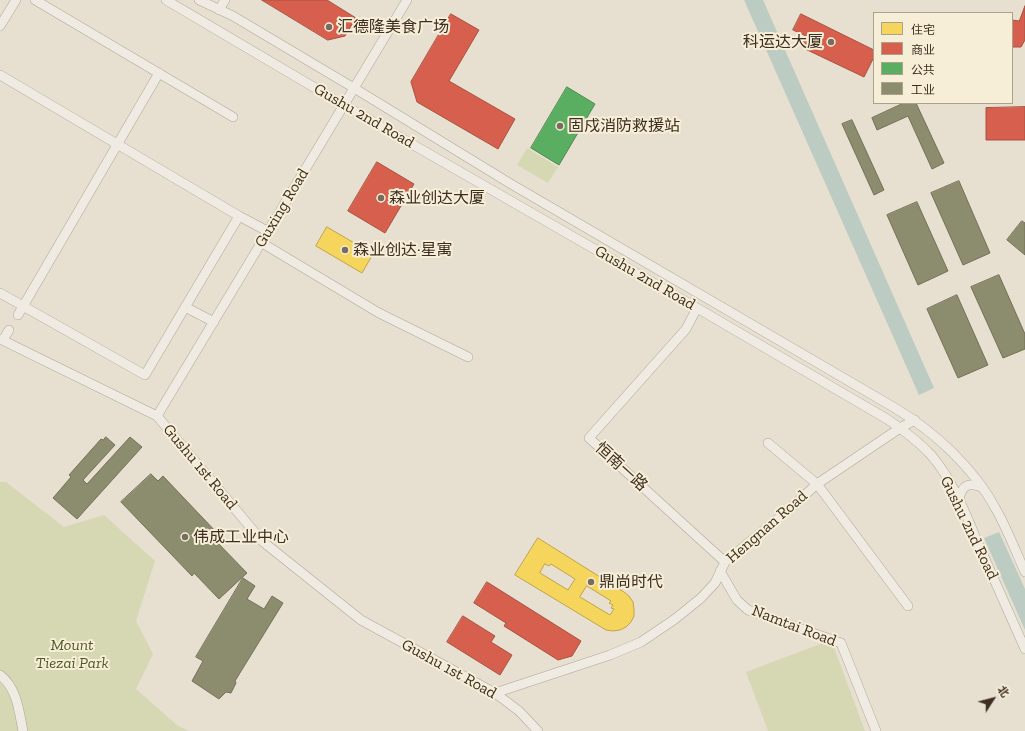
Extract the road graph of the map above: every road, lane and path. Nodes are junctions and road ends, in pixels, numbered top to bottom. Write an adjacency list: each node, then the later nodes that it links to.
1 (16, 0): 8 (street)
2 (35, 0): 9 (street)
3 (166, 0): 12 (street, Gushu 2nd Road)
4 (199, 0): 7 (street, Gushu 2nd Road)
5 (225, 0): 7 (street)
6 (407, 0): 11 (street, Guxing Road)
7 (219, 10): 11 (street, Gushu 2nd Road)
8 (0, 26)
9 (159, 73): 13 (street); 14 (street)
10 (0, 75): 14 (street)
11 (354, 88): 12 (street, Guxing Road); 28 (street, Gushu 2nd Road)
12 (344, 105): 16 (street, Guxing Road); 21 (street, Gushu 2nd Road)
13 (233, 117)
14 (117, 144): 15 (street); 19 (street)
15 (240, 216): 16 (street); 20 (street)
16 (269, 232): 17 (street, Guxing Road)
17 (262, 243): 23 (street, Guxing Road); 26 (street)
18 (0, 293): 19 (street)
19 (23, 306): 20 (street); 22 (street)
20 (185, 307): 23 (street)
21 (698, 308): 29 (street, Gushu 2nd Road); 34 (street, 恒南一路)
22 (18, 315)
23 (214, 322): 27 (street, Guxing Road)
24 (9, 330): 25 (street)
25 (1, 340): 27 (street, Gushu 1st Road)
26 (468, 357)
27 (157, 416): 40 (street, Gushu 1st Road)
28 (915, 420): 29 (street, Hengnan Road); 32 (street, Gushu 2nd Road)
29 (900, 428): 31 (street, Hengnan Road); 33 (street, Gushu 2nd Road)
30 (768, 443): 31 (street)
31 (817, 484): 34 (street, Hengnan Road); 37 (street)
32 (983, 488): 33 (street); 36 (street, Gushu 2nd Road)
33 (959, 501): 38 (street, Gushu 2nd Road)
34 (725, 562): 35 (street, Hengnan Road)
35 (720, 571): 40 (street, Hengnan Road); 43 (street, Namtai Road)
36 (1025, 572)
37 (908, 606)
38 (1025, 649)
39 (0, 675): 41 (street)
40 (495, 693): 42 (street, Gushu 1st Road)
41 (24, 731)
42 (538, 731)
43 (876, 731)

